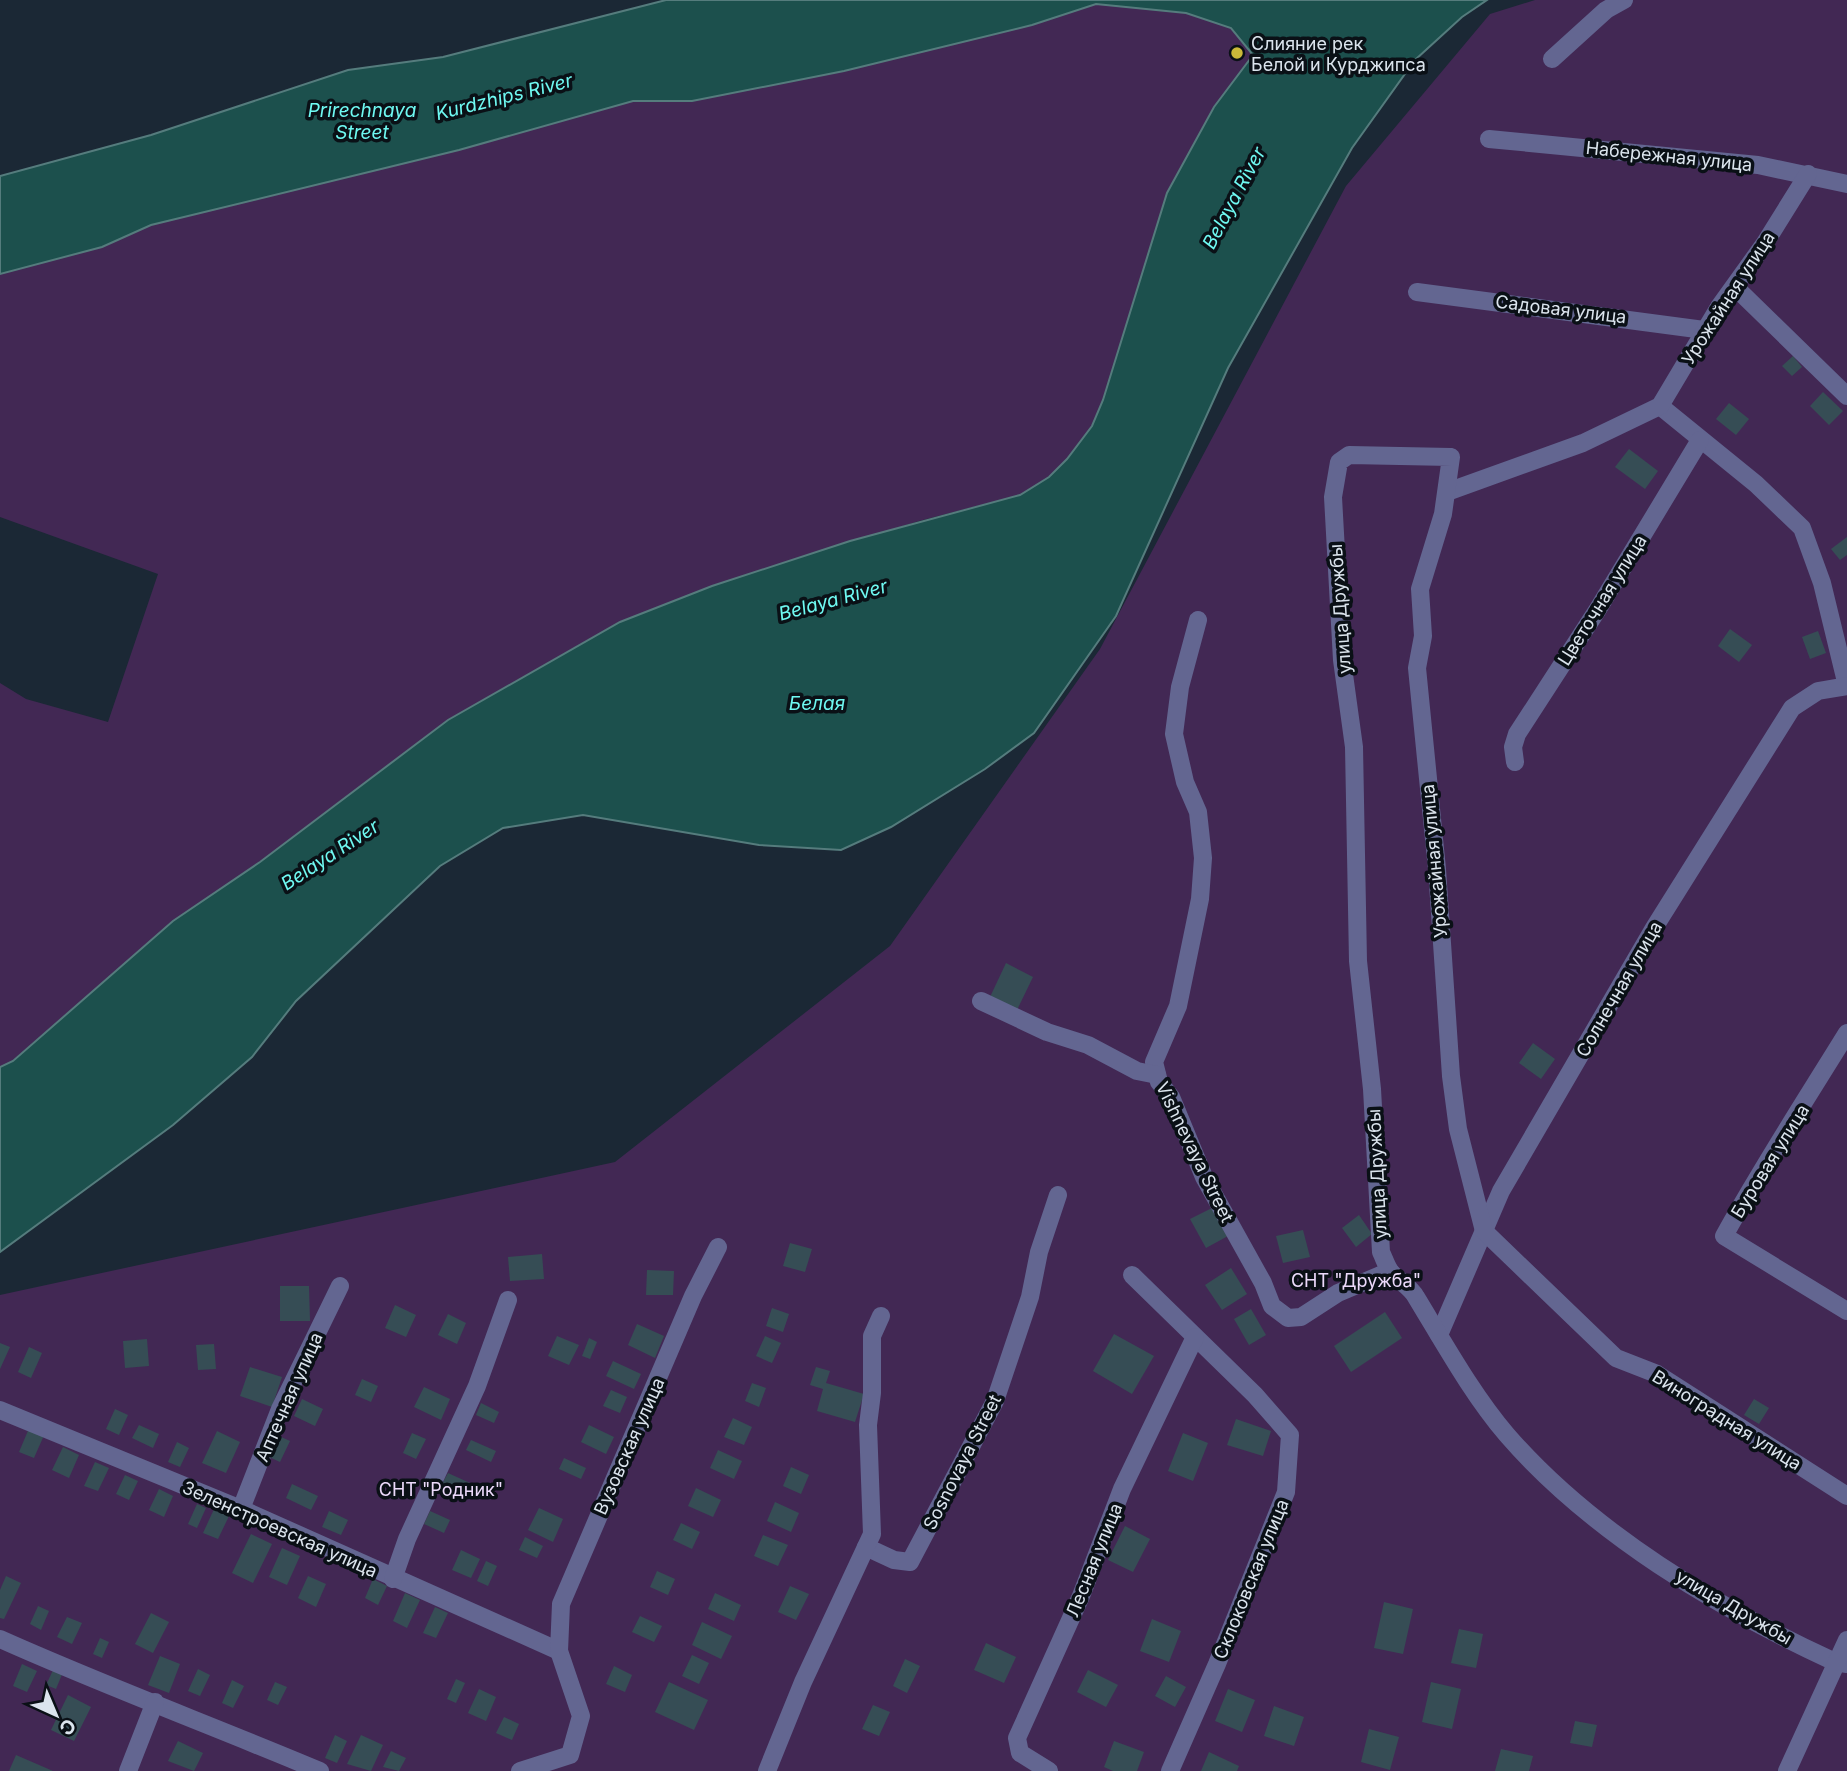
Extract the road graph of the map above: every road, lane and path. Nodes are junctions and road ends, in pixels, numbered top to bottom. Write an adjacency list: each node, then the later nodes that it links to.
1 (1624, 0): 2 (street)
2 (1552, 59)
3 (1489, 139): 4 (street, Набережная улица)
4 (1808, 174): 5 (street, Набережная улица); 6 (street, Урожайная улица)
5 (1847, 184)
6 (1735, 287): 8 (street, Урожайная улица); 9 (street)
7 (1417, 292): 8 (street, Садовая улица)
8 (1704, 330): 10 (street, Урожайная улица)
9 (1847, 396)
10 (1660, 407): 11 (street); 13 (street)
11 (1700, 439): 15 (street); 16 (street, Цветочная улица)
12 (1339, 462): 13 (street, Урожайная улица); 23 (street, улица Дружбы)
13 (1447, 492): 21 (street, Урожайная улица)
14 (1198, 620): 19 (street)
15 (1847, 686): 21 (street, Солнечная улица)
16 (1515, 762)
17 (981, 1001): 19 (street, Vishnevaya Street)
18 (1847, 1033): 27 (street, Буровая улица)
19 (1157, 1075): 23 (street, Vishnevaya Street)
20 (1058, 1195): 34 (street, Sosnovaya Street)
21 (1485, 1231): 29 (street, Солнечная улица); 32 (street, Виноградная улица)
22 (718, 1247): 38 (street, Вузовская улица)
23 (1390, 1271): 29 (street, улица Дружбы)
24 (1132, 1275): 30 (street, Склоковская улица)
25 (340, 1286): 33 (street, Аптечная улица)
26 (508, 1300): 35 (street)
27 (1847, 1311)
28 (881, 1316): 34 (street)
29 (1439, 1335): 39 (street, улица Дружбы)
30 (1195, 1337): 46 (street, Лесная улица); 47 (street, Склоковская улица)
31 (0, 1410): 33 (street, Зеленстроевская улица)
32 (1847, 1496)
33 (241, 1509): 35 (street, Зеленстроевская улица)
34 (866, 1547): 45 (street)
35 (393, 1579): 38 (street, Зеленстроевская улица)
36 (0, 1639): 40 (street)
37 (1847, 1640): 39 (street)
38 (559, 1651): 41 (street)
39 (1841, 1663): 48 (street)
40 (155, 1702): 42 (street); 43 (street)
41 (572, 1763): 44 (street)
42 (128, 1771)
43 (320, 1771)
44 (520, 1771)
45 (768, 1771)
46 (1049, 1771)
47 (1170, 1771)
48 (1787, 1771)

